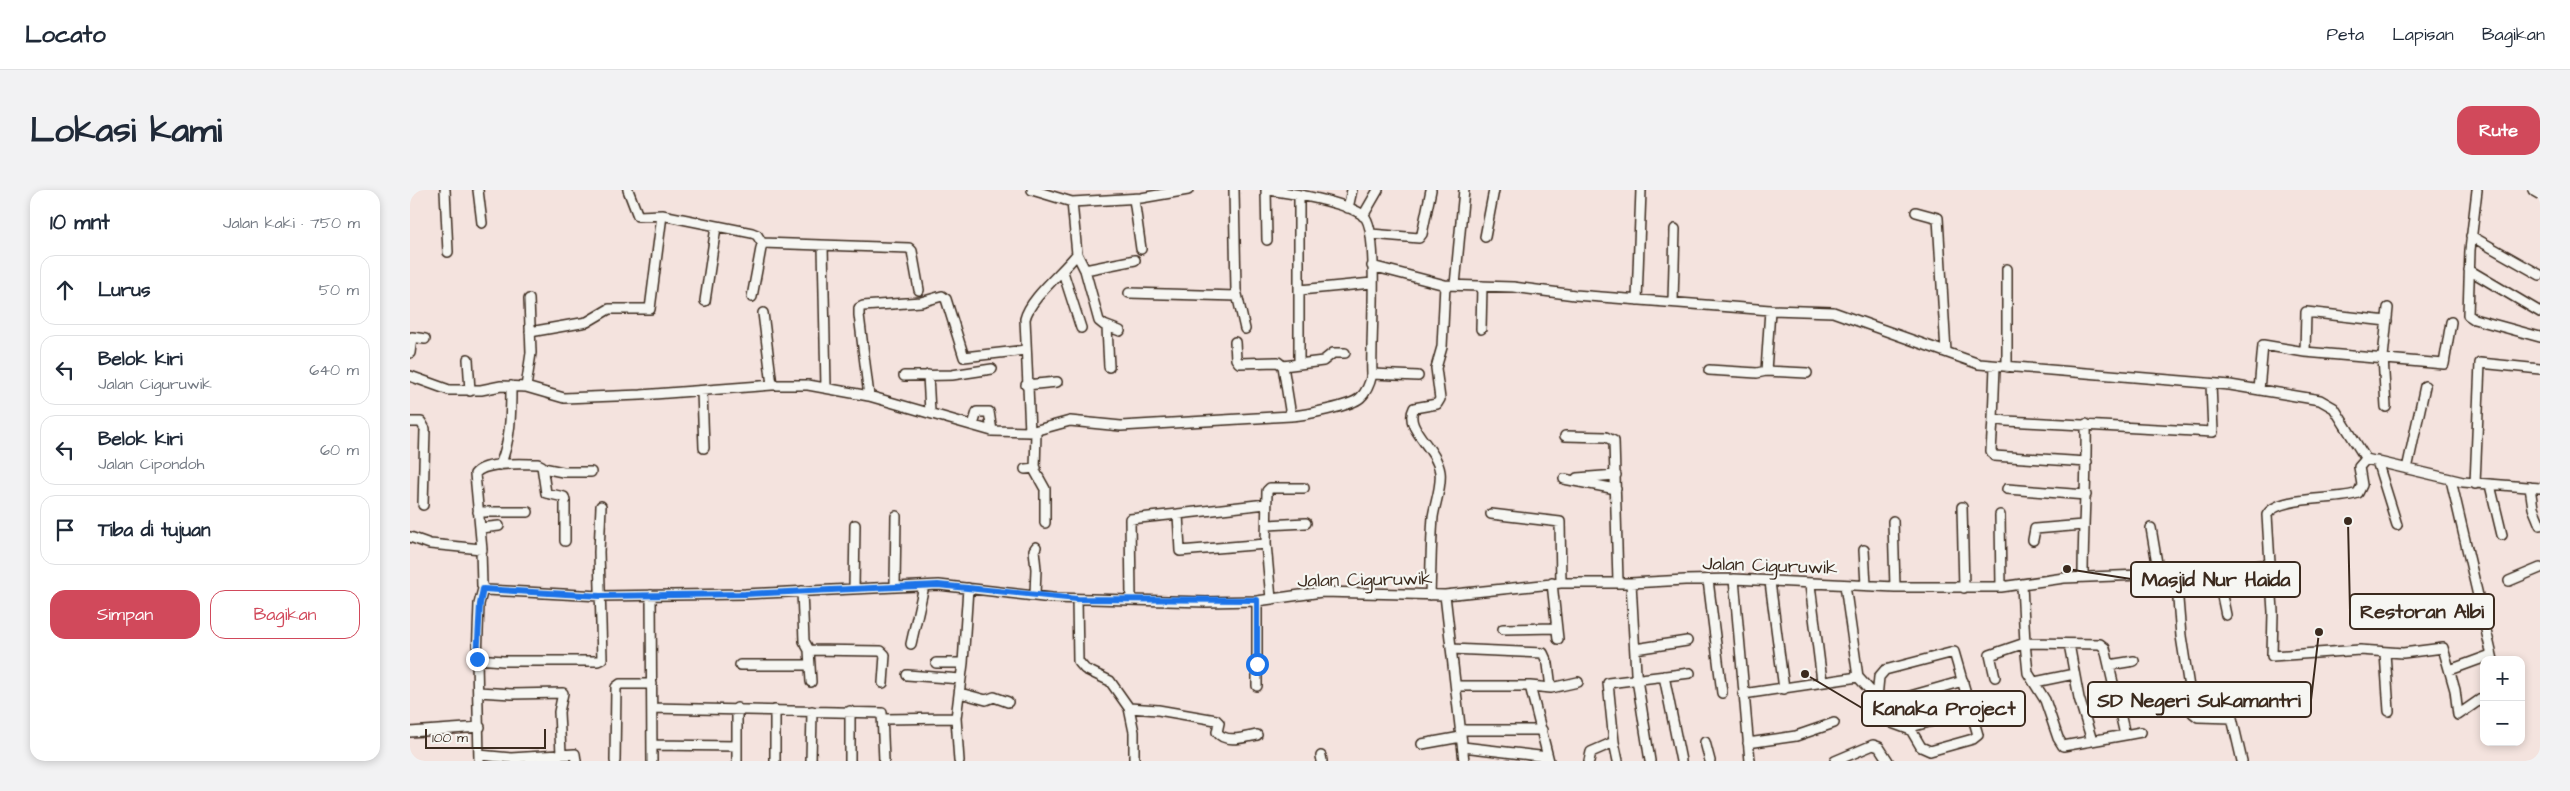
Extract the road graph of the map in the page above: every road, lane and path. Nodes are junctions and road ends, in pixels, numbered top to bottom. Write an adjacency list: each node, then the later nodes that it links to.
1 (446, 190): 34 (street)
2 (478, 190): 24 (street)
3 (628, 190): 22 (street)
4 (1032, 190): 19 (street)
5 (1188, 190): 17 (street)
6 (1234, 190): 49 (street)
7 (1267, 190): 18 (street); 30 (street)
8 (1352, 190): 20 (street)
9 (1378, 190): 23 (street)
10 (1431, 190): 27 (street)
11 (1464, 190): 44 (street)
12 (1494, 190): 29 (street)
13 (1641, 190): 52 (street)
14 (2477, 190): 28 (street)
15 (2533, 190): 16 (street)
16 (2540, 194)
17 (1138, 195): 19 (street); 33 (street)
18 (1299, 195): 20 (street); 47 (street)
19 (1072, 202): 35 (street)
20 (1348, 208): 23 (street)
21 (1916, 212): 72 (street)
22 (662, 215): 25 (street); 66 (street)
23 (1363, 216): 27 (street)
24 (482, 222)
25 (716, 227): 31 (street); 53 (street)
26 (1675, 229): 54 (street)
27 (1371, 234): 37 (street)
28 (2471, 236): 40 (street); 42 (street)
29 (1485, 237)
30 (1267, 240)
31 (762, 243): 32 (street); 50 (street)
32 (823, 246): 46 (street); 99 (street)
33 (1141, 249)
34 (448, 252)
35 (1077, 254): 39 (street); 41 (street)
36 (1135, 260): 39 (street)
37 (1372, 266): 43 (street); 44 (street)
38 (2007, 269): 81 (street)
39 (1085, 270): 61 (street)
40 (2469, 270): 57 (street); 67 (street)
41 (1063, 272): 62 (street); 70 (street)
42 (2540, 275)
43 (1372, 283): 47 (street); 87 (street)
44 (1450, 284): 45 (street); 191 (street)
45 (1482, 286): 52 (street); 64 (street)
46 (919, 290)
47 (1300, 290): 77 (street)
48 (1130, 293): 49 (street)
49 (1237, 296): 63 (street)
50 (752, 297)
51 (529, 299): 66 (street)
52 (1637, 300): 54 (street)
53 (705, 301)
54 (1673, 301): 56 (street)
55 (2388, 308): 59 (street)
56 (1770, 310): 72 (street); 85 (street)
57 (2540, 312)
58 (763, 313): 94 (street)
59 (2386, 321): 73 (street); 75 (street)
60 (2451, 322): 75 (street)
61 (1107, 327): 65 (street); 80 (street)
62 (1081, 328)
63 (1245, 329)
64 (1481, 329)
65 (1120, 331)
66 (530, 332): 98 (street)
67 (2540, 337)
68 (425, 339): 71 (street)
69 (1235, 342): 78 (street)
70 (1026, 350): 95 (street); 103 (street)
71 (410, 352)
72 (1946, 352): 79 (street)
73 (2304, 352): 75 (street); 100 (street)
74 (1345, 353): 77 (street)
75 (2383, 357): 104 (street)
76 (468, 359): 101 (street)
77 (1299, 364): 78 (street)
78 (1283, 366): 106 (street)
79 (1995, 366): 81 (street); 107 (street)
80 (1109, 367)
81 (2007, 367): 93 (street)
82 (992, 369): 88 (street)
83 (2540, 369): 126 (street)
84 (1709, 370): 85 (street)
85 (1766, 371): 86 (street)
86 (1807, 373)
87 (1372, 374): 91 (street); 106 (street)
88 (928, 375): 90 (street); 105 (street)
89 (410, 376): 101 (street)
90 (904, 376)
91 (1418, 376)
92 (1057, 382): 95 (street)
93 (2211, 384): 100 (street); 109 (street)
94 (772, 385): 99 (street); 102 (street)
95 (1026, 385): 112 (street)
96 (511, 386): 98 (street); 101 (street); 118 (street)
97 (2425, 386): 122 (street)
98 (526, 387): 102 (street)
99 (826, 387): 103 (street)
100 (2259, 390): 115 (street)
101 (470, 391)
102 (702, 391): 114 (street)
103 (869, 396): 105 (street)
104 (2386, 408)
105 (930, 412): 110 (street)
106 (1291, 416): 112 (street)
107 (1993, 419): 109 (street); 117 (street)
108 (410, 422): 135 (street)
109 (2086, 424): 117 (street)
110 (973, 426): 111 (street); 111 (street)
111 (992, 430): 112 (street)
112 (1033, 432): 120 (street)
113 (1566, 436): 124 (street)
114 (704, 448)
115 (2366, 459): 116 (street); 163 (street)
116 (2377, 461): 122 (street); 150 (street)
117 (2087, 462): 133 (street)
118 (500, 465): 119 (street); 138 (street)
119 (543, 468): 123 (street); 158 (street)
120 (1036, 468): 121 (street); 145 (street)
121 (1025, 469)
122 (2408, 469): 125 (street)
123 (591, 472)
124 (1616, 475): 130 (street); 130 (street)
125 (2451, 480): 126 (street); 210 (street)
126 (2474, 484): 127 (street)
127 (2490, 485): 128 (street); 155 (street)
128 (2530, 487): 131 (street); 151 (street)
129 (1304, 488): 134 (street)
130 (1616, 488): 172 (street)
131 (2540, 488)
132 (2007, 489): 133 (street)
133 (2086, 495): 149 (street)
134 (1266, 504): 140 (street); 148 (street)
135 (423, 505)
136 (601, 506): 193 (street)
137 (1962, 507): 186 (street)
138 (478, 512): 139 (street); 153 (street)
139 (528, 512)
140 (1178, 514): 159 (street); 195 (street)
141 (1491, 514): 174 (street)
142 (2000, 515): 183 (street)
143 (896, 516): 180 (street)
144 (1893, 521): 182 (street)
145 (1045, 523)
146 (1306, 523): 148 (street)
147 (855, 525): 184 (street)
148 (1267, 525): 159 (street)
149 (2083, 525): 157 (street); 168 (street)
150 (2397, 525)
151 (2540, 525)
152 (499, 526): 153 (street)
153 (481, 528): 161 (street)
154 (2151, 528): 166 (street)
155 (2502, 535)
156 (410, 537): 161 (street)
157 (2033, 540)
158 (565, 541)
159 (1266, 544): 196 (street)
160 (1036, 547): 190 (street)
161 (482, 550): 187 (street)
162 (1864, 550): 178 (street)
163 (2269, 564): 165 (street, Jalan Ciguruwik); 209 (street)
164 (2540, 568): 171 (street)
165 (2217, 572): 167 (street, Jalan Ciguruwik); 198 (street)
166 (2159, 575): 167 (street, Jalan Ciguruwik); 168 (street, Jalan Ciguruwik)
167 (2176, 575): 298 (street)
168 (2084, 577): 179 (street, Jalan Ciguruwik)
169 (1708, 580): 170 (street, Jalan Ciguruwik); 175 (street, Jalan Ciguruwik); 242 (street)
170 (1734, 580): 173 (street, Jalan Ciguruwik); 244 (street)
171 (2509, 581)
172 (1618, 582): 174 (street, Jalan Ciguruwik); 175 (street, Jalan Ciguruwik)
173 (1770, 582): 176 (street, Jalan Ciguruwik); 239 (street)
174 (1556, 583): 192 (street, Jalan Ciguruwik); 199 (street)
175 (1631, 583): 207 (street)
176 (1810, 585): 177 (street, Jalan Ciguruwik); 231 (street)
177 (1845, 585): 178 (street, Jalan Ciguruwik); 224 (street)
178 (1866, 585): 182 (street, Jalan Ciguruwik)
179 (2022, 585): 183 (street, Jalan Ciguruwik); 203 (street)
180 (895, 586): 181 (street, Jalan Ciguruwik); 184 (street, Jalan Ciguruwik)
181 (924, 586): 185 (street, Jalan Ciguruwik); 204 (street)
182 (1894, 587): 186 (street, Jalan Ciguruwik)
183 (2002, 587): 186 (street, Jalan Ciguruwik)
184 (854, 588): 188 (street, Jalan Ciguruwik)
185 (968, 588): 190 (street, Jalan Ciguruwik); 215 (street)
186 (1964, 588)
187 (483, 589): 193 (street, Jalan Ciguruwik); 211 (street)
188 (802, 591): 189 (street, Jalan Ciguruwik); 208 (street)
189 (651, 595): 193 (street, Jalan Ciguruwik); 234 (street)
190 (1035, 595): 194 (street, Jalan Ciguruwik)
191 (1430, 595): 192 (street, Jalan Ciguruwik); 196 (street, Jalan Ciguruwik)
192 (1445, 595): 206 (street)
193 (600, 596): 211 (street)
194 (1077, 599): 195 (street, Jalan Ciguruwik); 251 (street)
195 (1131, 599): 197 (street, Jalan Ciguruwik)
196 (1271, 599): 197 (street, Jalan Ciguruwik)
197 (1257, 600): 235 (street)
198 (2226, 615)
199 (1556, 628): 200 (street); 201 (street)
200 (1503, 629)
201 (1558, 640)
202 (1687, 641): 207 (street)
203 (2025, 643): 205 (street); 225 (street); 232 (street)
204 (911, 644)
205 (2069, 644): 218 (street); 221 (street)
206 (1451, 649): 236 (street); 238 (street)
207 (1635, 649): 227 (street)
208 (809, 650): 217 (street); 233 (street)
209 (2385, 652): 219 (street); 256 (street)
210 (2492, 656)
211 (477, 659): 240 (street)
212 (2134, 661): 218 (street)
213 (2480, 661): 219 (street)
214 (936, 663): 215 (street)
215 (963, 663): 226 (street)
216 (740, 665): 217 (street)
217 (810, 665): 229 (street)
218 (2109, 665): 245 (street)
219 (2450, 670): 246 (street)
220 (1690, 673): 223 (street)
221 (2074, 674): 232 (street); 268 (street)
222 (907, 676): 226 (street)
223 (1664, 676): 227 (street); 293 (street)
224 (1858, 677): 231 (street); 247 (street)
225 (1995, 677)
226 (961, 679): 241 (street)
227 (1637, 681): 269 (street); 292 (street)
228 (1963, 681): 247 (street); 247 (street); 255 (street)
229 (811, 682)
230 (1578, 682): 238 (street)
231 (1822, 682): 239 (street)
232 (2035, 682): 268 (street)
233 (883, 683)
234 (652, 684): 249 (street); 280 (street)
235 (1258, 686)
236 (1456, 686): 237 (street); 265 (street)
237 (1530, 686): 238 (street); 262 (street)
238 (1551, 688)
239 (1784, 689): 244 (street)
240 (478, 692): 260 (street); 276 (street)
241 (960, 693): 248 (street); 258 (street)
242 (1722, 693)
243 (2140, 693): 245 (street)
244 (1743, 694): 271 (street)
245 (2116, 697): 267 (street)
246 (2480, 700)
247 (1879, 701): 261 (street)
248 (1008, 702)
249 (652, 708): 250 (street); 273 (street)
250 (737, 708): 252 (street); 274 (street)
251 (1129, 708): 266 (street); 288 (street)
252 (775, 710): 253 (street); 283 (street)
253 (812, 711): 254 (street); 284 (street)
254 (850, 711): 285 (street); 286 (street)
255 (1970, 711): 261 (street); 261 (street)
256 (2389, 711)
257 (885, 718): 258 (street)
258 (956, 718): 287 (street)
259 (1834, 723): 271 (street)
260 (480, 726): 263 (street); 277 (street)
261 (1907, 728)
262 (1542, 730): 265 (street); 278 (street)
263 (410, 732)
264 (2141, 732): 267 (street)
265 (1460, 733): 272 (street); 275 (street)
266 (1257, 735)
267 (2124, 735): 268 (street)
268 (2092, 741)
269 (1614, 742): 290 (street); 291 (street)
270 (1706, 742): 294 (street)
271 (1748, 743): 295 (street)
272 (1422, 744)
273 (653, 745): 274 (street); 281 (street)
274 (737, 746): 282 (street)
275 (1463, 747): 278 (street); 289 (street)
276 (560, 754): 277 (street); 279 (street)
277 (479, 758)
278 (1549, 759)
279 (576, 761)
280 (615, 761)
281 (652, 761)
282 (737, 761)
283 (775, 761)
284 (811, 761)
285 (850, 761)
286 (884, 761)
287 (959, 761)
288 (1134, 761)
289 (1464, 761)
290 (1589, 761)
291 (1618, 761)
292 (1650, 761)
293 (1681, 761)
294 (1710, 761)
295 (1750, 761)
296 (1835, 761): 297 (street)
297 (1888, 761)
298 (2242, 761)

